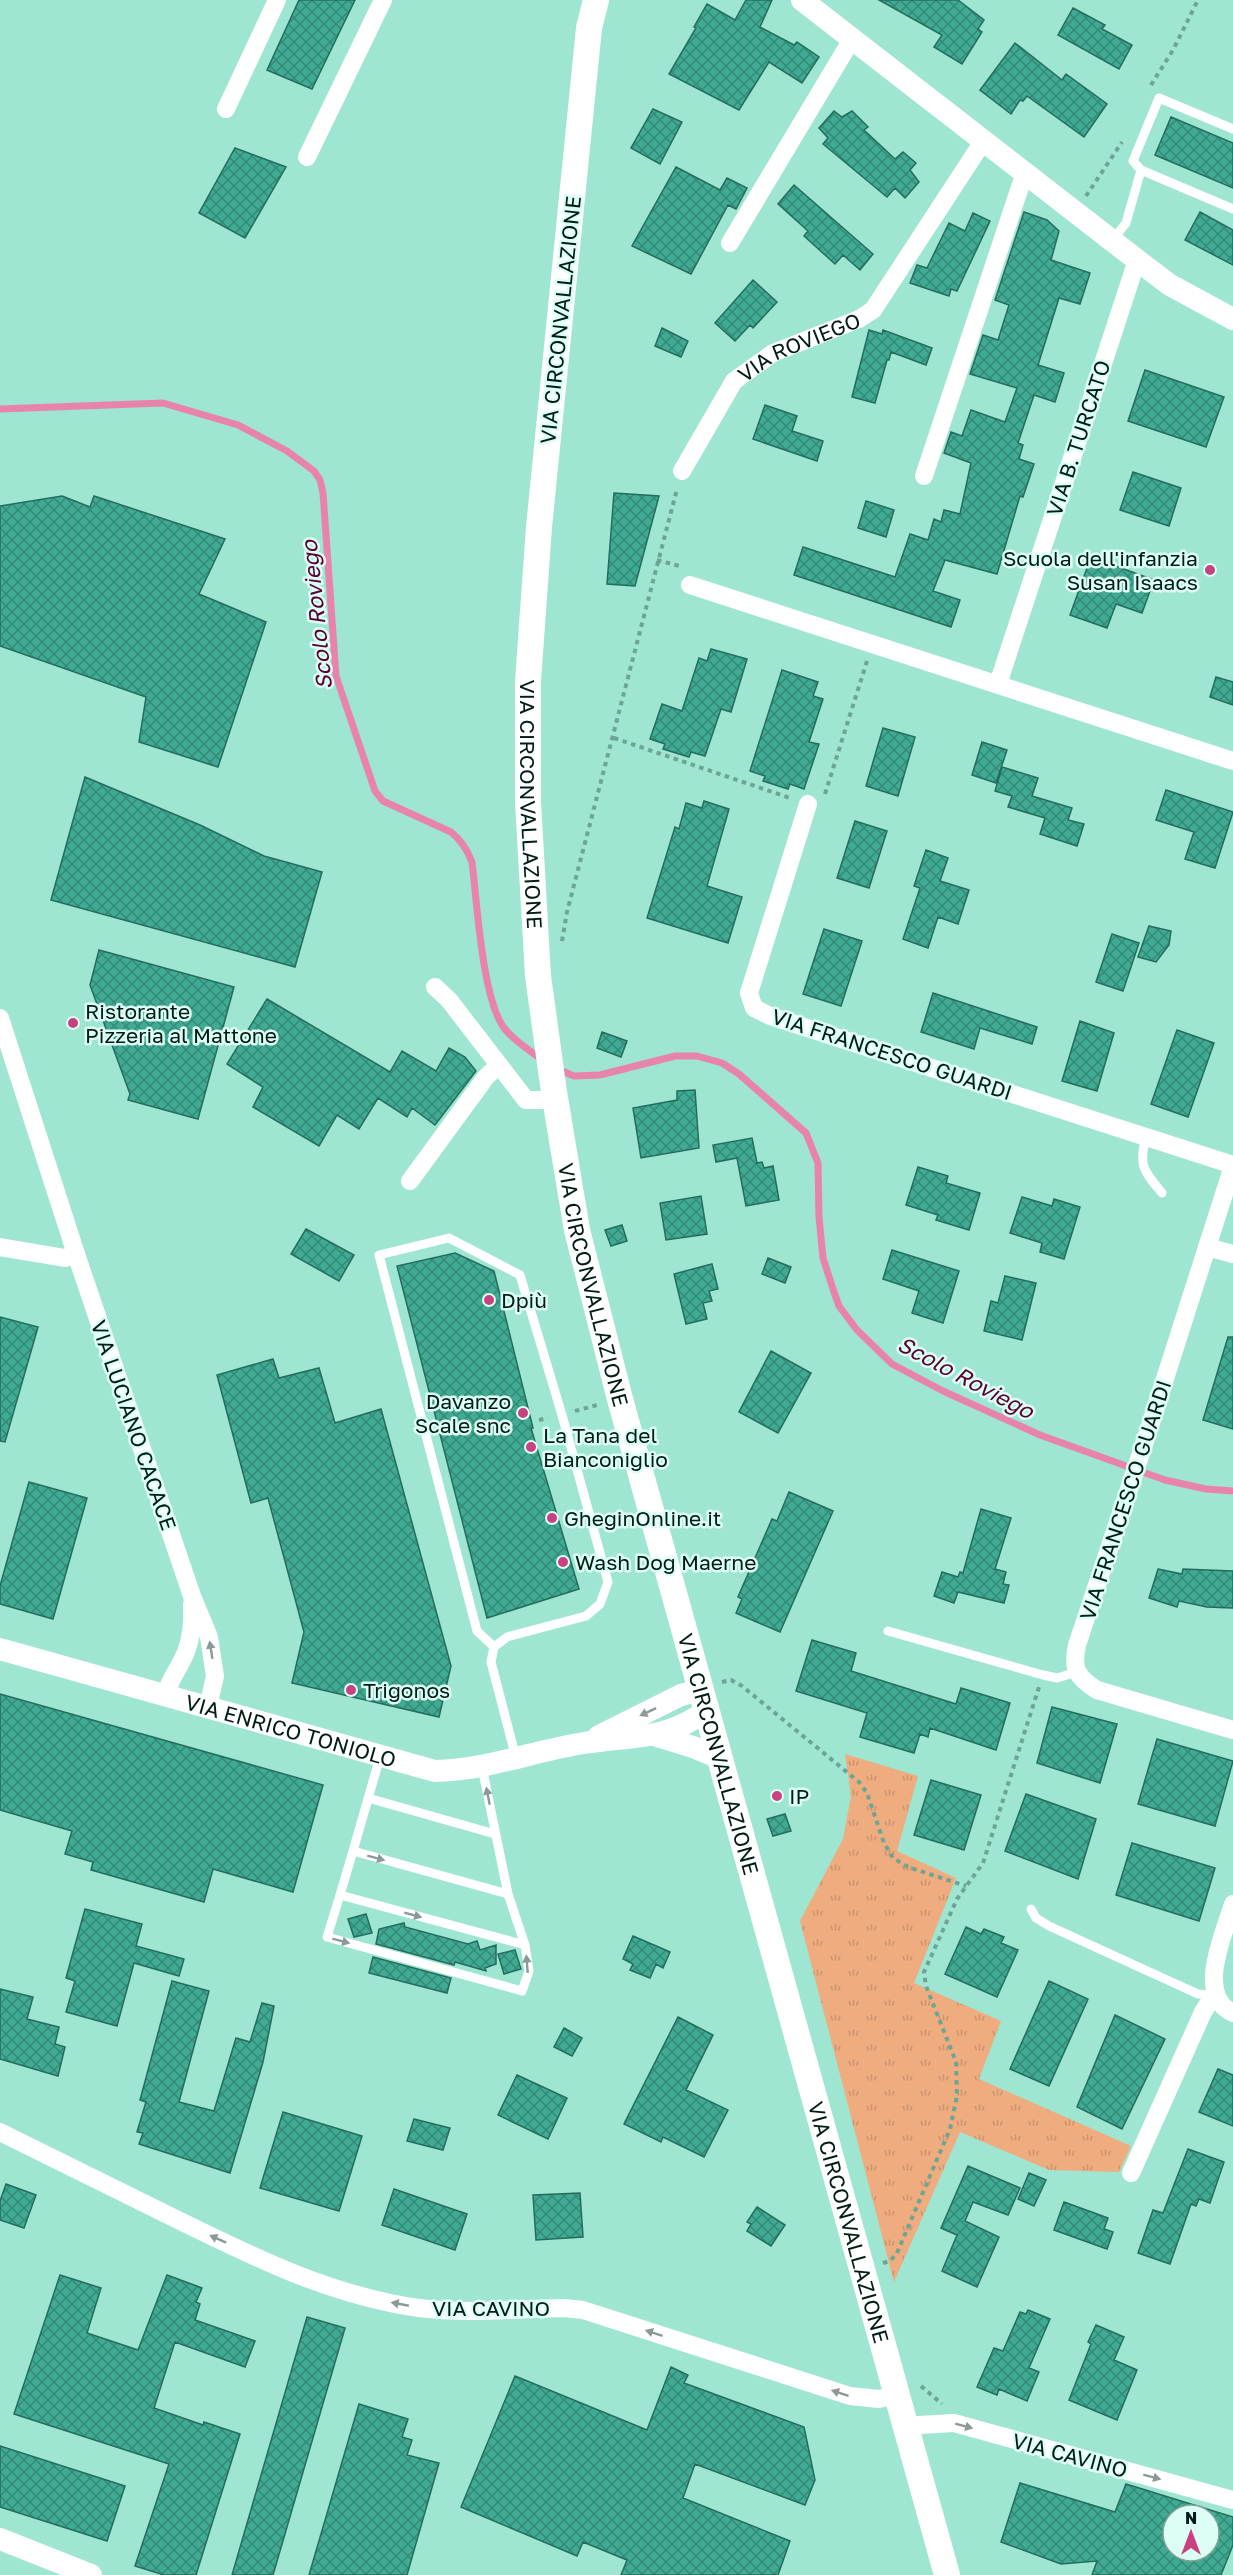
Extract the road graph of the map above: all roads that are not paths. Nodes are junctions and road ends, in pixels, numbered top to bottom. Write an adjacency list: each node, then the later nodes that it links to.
1 (277, 0): 8 (street)
2 (383, 0): 11 (street)
3 (580, 0): 6 (main road, VIA CIRCONVALLAZIONE)
4 (596, 0): 6 (main road, VIA CIRCONVALLAZIONE)
5 (802, 0): 7 (street)
6 (589, 28): 28 (main road, VIA CIRCONVALLAZIONE)
7 (852, 39): 10 (street); 16 (street)
8 (226, 109)
9 (1233, 129): 12 (lane)
10 (984, 140): 13 (street); 19 (street, VIA ROVIEGO)
11 (307, 157)
12 (1141, 170): 14 (lane); 15 (lane)
13 (1027, 174): 15 (street); 20 (street)
14 (1233, 209)
15 (1112, 241): 17 (street)
16 (730, 243)
17 (1137, 260): 18 (street); 22 (street, VIA B. TURCATO)
18 (1233, 319)
19 (682, 471)
20 (924, 476)
21 (690, 585): 22 (street)
22 (998, 684): 23 (street)
23 (1233, 761)
24 (808, 804): 29 (street, VIA FRANCESCO GUARDI)
25 (435, 987): 27 (street)
26 (0, 1018): 35 (street, VIA LUCIANO CACACE)
27 (499, 1065): 28 (street); 31 (street)
28 (555, 1096): 42 (main road, VIA CIRCONVALLAZIONE)
29 (1146, 1137): 30 (street, VIA FRANCESCO GUARDI); 32 (lane)
30 (1233, 1165): 34 (street, VIA FRANCESCO GUARDI)
31 (410, 1180)
32 (1162, 1193)
33 (0, 1247): 35 (street)
34 (1207, 1247): 36 (street); 41 (street, VIA FRANCESCO GUARDI)
35 (76, 1254): 37 (street, VIA LUCIANO CACACE)
36 (1233, 1254)
37 (192, 1596): 43 (street, VIA LUCIANO CACACE); 44 (street, VIA LUCIANO CACACE, one-way to 37)
38 (888, 1630): 41 (lane)
39 (494, 1647): 39 (lane); 49 (lane)
40 (0, 1649): 43 (street, VIA ENRICO TONIOLO)
41 (1077, 1672): 45 (street)
42 (714, 1694): 46 (street, VIA ENRICO TONIOLO); 47 (street, VIA ENRICO TONIOLO, one-way to 47); 50 (main road, VIA CIRCONVALLAZIONE)
43 (165, 1695): 44 (street, VIA ENRICO TONIOLO)
44 (208, 1707): 48 (street, VIA ENRICO TONIOLO)
45 (1233, 1730)
46 (654, 1735): 47 (street, VIA ENRICO TONIOLO); 50 (street, VIA ENRICO TONIOLO)
47 (584, 1743): 49 (street, VIA ENRICO TONIOLO)
48 (380, 1757): 51 (street, VIA ENRICO TONIOLO); 52 (lane)
49 (516, 1758): 51 (street, VIA ENRICO TONIOLO)
50 (720, 1758): 64 (main road, VIA CIRCONVALLAZIONE)
51 (482, 1767): 53 (lane, one-way to 51)
52 (368, 1798): 53 (lane); 54 (lane)
53 (495, 1834): 55 (lane)
54 (353, 1851): 55 (lane, one-way to 55); 56 (lane)
55 (508, 1894): 59 (lane)
56 (340, 1895): 59 (lane, one-way to 59); 59 (lane, one-way to 59)
57 (1233, 1904): 60 (street)
58 (1031, 1909): 60 (lane)
59 (525, 1945)
60 (1214, 1995): 61 (street); 63 (street)
61 (1233, 2013)
62 (0, 2132): 64 (street, VIA CAVINO, one-way to 62)
63 (1131, 2173)
64 (897, 2394): 65 (main road, VIA CIRCONVALLAZIONE)
65 (906, 2428): 66 (street, VIA CAVINO, one-way to 66); 69 (main road, VIA CIRCONVALLAZIONE)
66 (1233, 2500)
67 (0, 2539): 68 (street)
68 (91, 2575)
69 (947, 2575)

